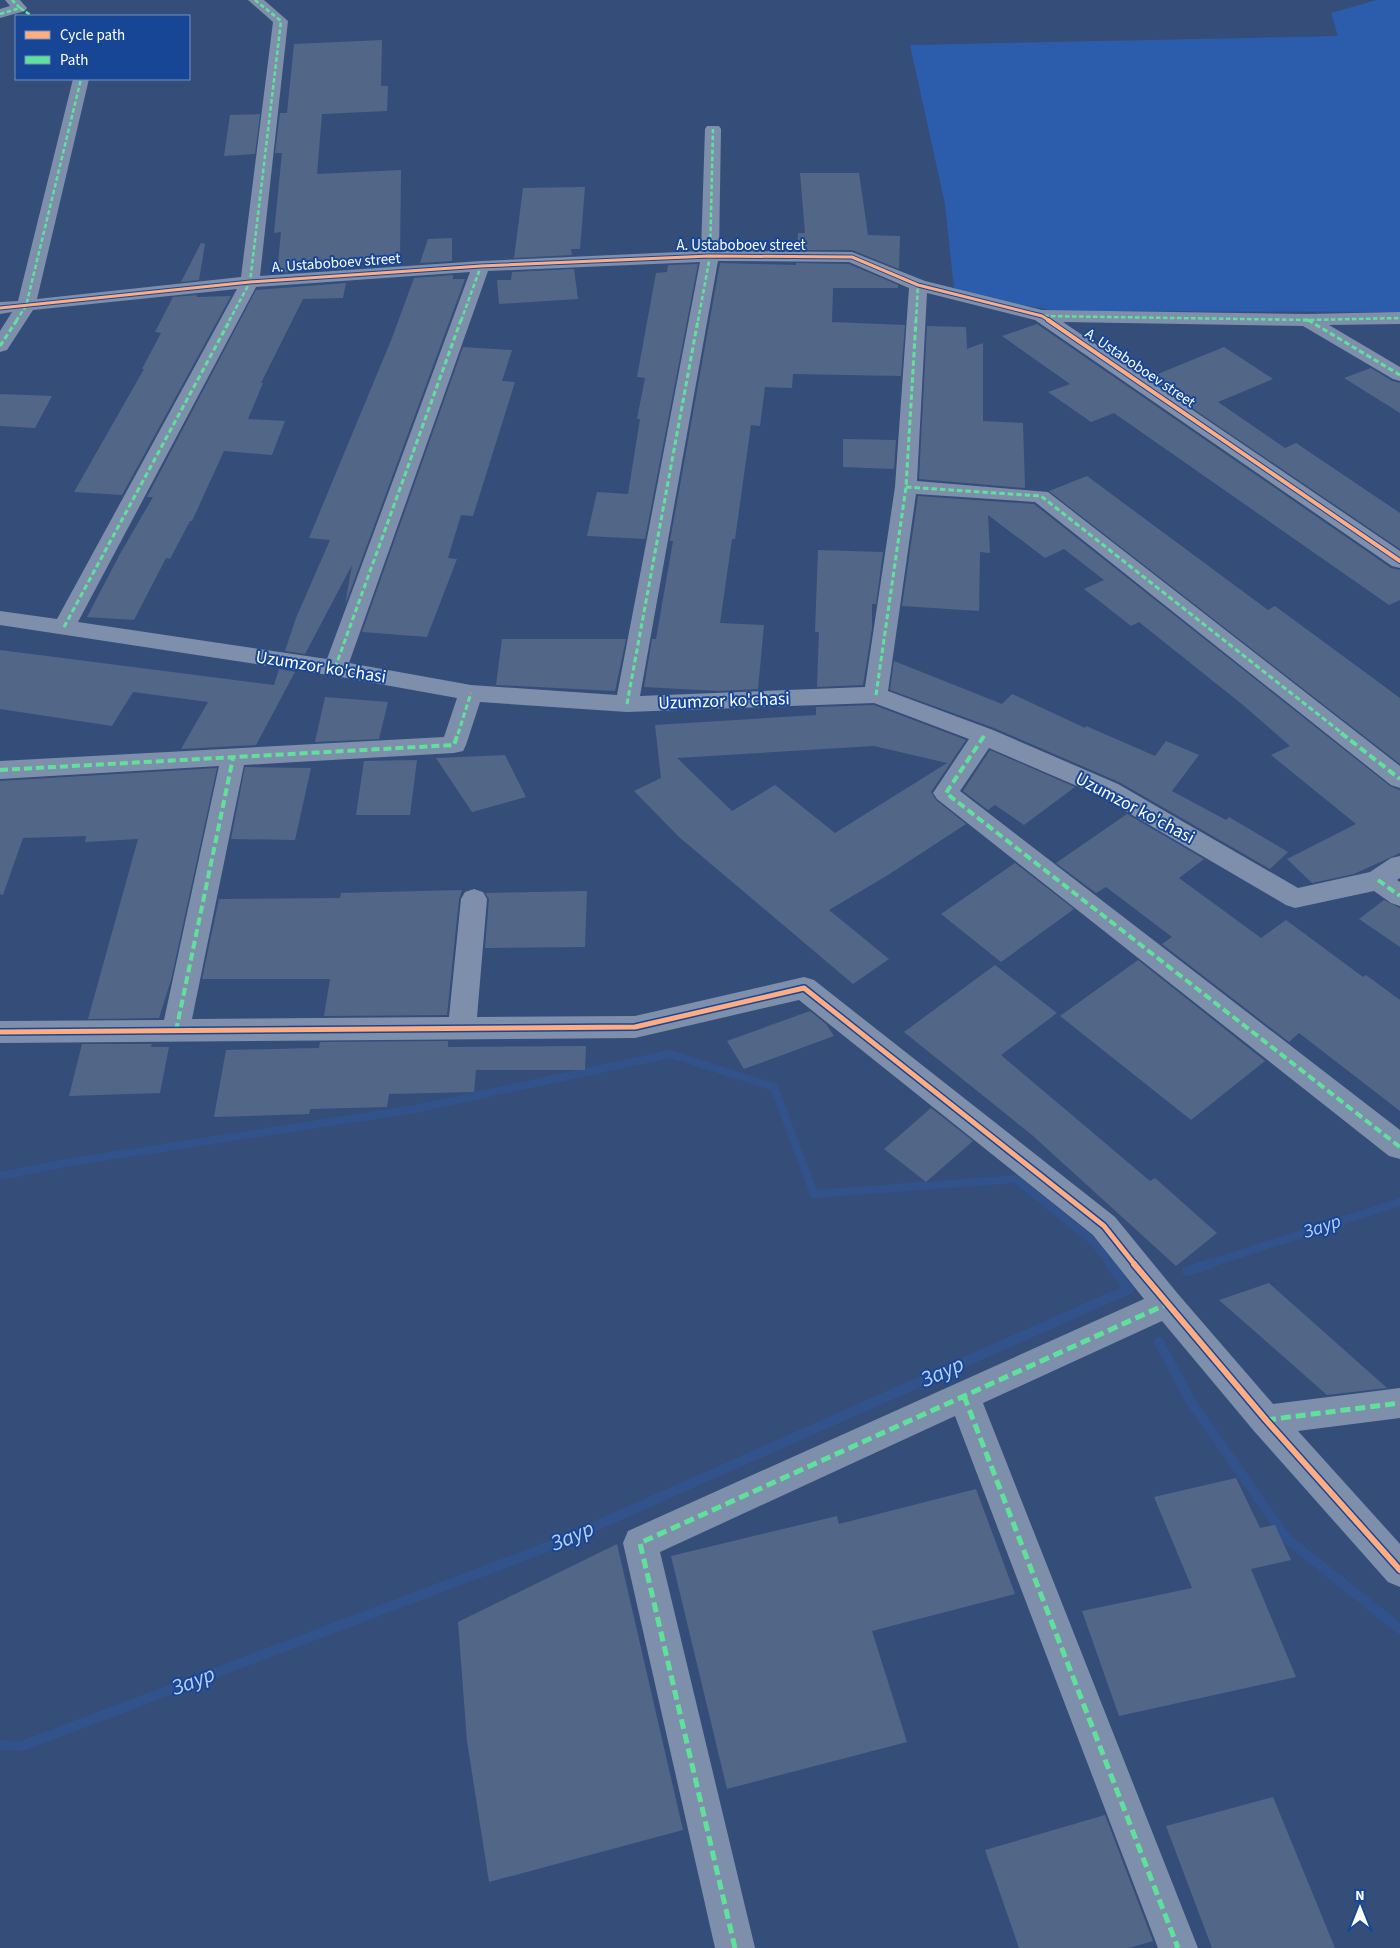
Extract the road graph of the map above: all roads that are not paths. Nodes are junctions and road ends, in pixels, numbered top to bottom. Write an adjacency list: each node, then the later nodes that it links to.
1 (255, 0): 8 (street)
2 (21, 8): 3 (street)
3 (0, 14)
4 (81, 80): 10 (street)
5 (713, 129): 6 (street)
6 (710, 256): 7 (street, A. Ustaboboev street); 9 (street, A. Ustaboboev street); 24 (street)
7 (482, 266): 8 (street, A. Ustaboboev street); 21 (street)
8 (250, 282): 10 (street, A. Ustaboboev street); 20 (street)
9 (918, 285): 12 (street, A. Ustaboboev street); 17 (street)
10 (26, 306): 11 (street, A. Ustaboboev street); 15 (street)
11 (0, 308)
12 (1042, 316): 14 (street); 18 (street, A. Ustaboboev street)
13 (1400, 318): 14 (street)
14 (1308, 320): 16 (street)
15 (0, 346)
16 (1400, 375)
17 (906, 487): 23 (street); 28 (street)
18 (1400, 561)
19 (0, 618): 20 (street, Uzumzor ko'chasi)
20 (64, 628): 21 (street, Uzumzor ko'chasi)
21 (335, 668): 22 (street, Uzumzor ko'chasi)
22 (471, 693): 24 (street, Uzumzor ko'chasi); 26 (street)
23 (876, 695): 24 (street, Uzumzor ko'chasi); 25 (street, Uzumzor ko'chasi)
24 (627, 704)
25 (984, 736): 30 (street, Uzumzor ko'chasi); 36 (street)
26 (234, 758): 27 (street); 34 (street)
27 (0, 770)
28 (1400, 779)
29 (1400, 865): 30 (street, Uzumzor ko'chasi)
30 (1378, 880): 31 (street)
31 (1400, 896)
32 (474, 899): 33 (street)
33 (462, 1029): 34 (street); 37 (street)
34 (176, 1031): 35 (street)
35 (0, 1032)
36 (1400, 1147)
37 (1167, 1304): 38 (street); 40 (street)
38 (964, 1396): 42 (street); 43 (street)
39 (1400, 1403): 40 (street)
40 (1266, 1420): 41 (street)
41 (1400, 1570)
42 (734, 1948)
43 (1178, 1948)

